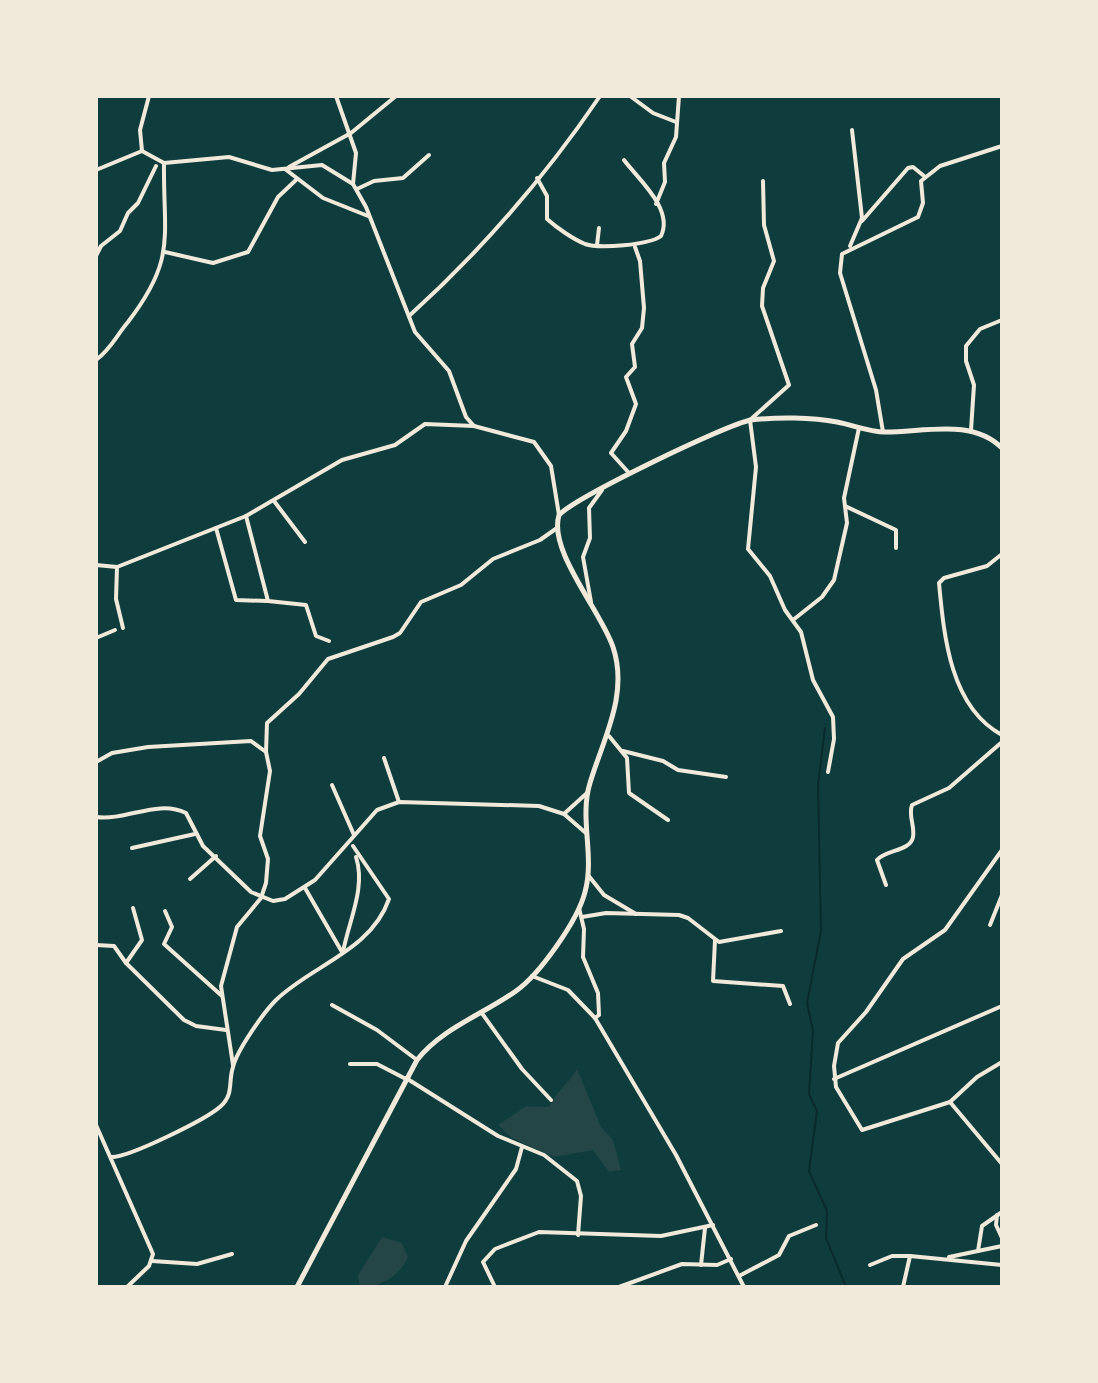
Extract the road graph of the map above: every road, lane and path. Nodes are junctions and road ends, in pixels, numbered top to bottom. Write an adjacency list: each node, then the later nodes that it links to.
1 (149, 96): 11 (street)
2 (336, 96): 9 (street)
3 (396, 96): 9 (street)
4 (600, 96): 20 (street)
5 (630, 96): 7 (street)
6 (679, 96): 7 (street)
7 (676, 122): 24 (street)
8 (852, 130): 26 (street)
9 (351, 133): 16 (street); 23 (street)
10 (1002, 146): 18 (street)
11 (144, 153): 14 (street); 15 (street); 17 (street)
12 (429, 155): 23 (street)
13 (624, 160): 24 (street)
14 (164, 163): 16 (street); 19 (street)
15 (156, 166): 19 (street); 32 (street)
16 (287, 169): 21 (street); 23 (street)
17 (96, 170)
18 (924, 176): 26 (street); 30 (street)
19 (164, 177): 31 (street)
20 (537, 178): 28 (street); 33 (street)
21 (296, 180): 25 (street); 31 (street)
22 (763, 181): 36 (street)
23 (355, 187): 25 (street)
24 (656, 204): 29 (street)
25 (368, 216): 33 (street)
26 (858, 227): 30 (street)
27 (599, 228): 28 (street)
28 (597, 245): 29 (street)
29 (635, 246): 42 (street)
30 (849, 249): 40 (street)
31 (165, 252): 35 (street)
32 (96, 256)
33 (408, 317): 37 (street)
34 (1002, 320): 39 (street)
35 (96, 360)
36 (750, 420): 38 (street); 42 (street); 57 (street)
37 (474, 426): 44 (street); 46 (street)
38 (859, 428): 40 (street); 45 (street)
39 (971, 430): 40 (street); 41 (street)
40 (883, 432)
41 (1002, 448)
42 (631, 475): 43 (street)
43 (604, 488): 46 (street); 56 (street)
44 (274, 501): 47 (street); 50 (street)
45 (845, 506): 51 (street); 57 (street)
46 (559, 515): 48 (street)
47 (246, 516): 49 (street); 55 (street)
48 (557, 527): 56 (street); 66 (street)
49 (216, 528): 54 (street); 55 (street)
50 (305, 542)
51 (896, 548)
52 (1002, 554): 62 (street)
53 (96, 565): 54 (street)
54 (117, 567): 58 (street)
55 (268, 601): 61 (street)
56 (591, 602): 63 (street)
57 (792, 621): 69 (street)
58 (123, 628)
59 (115, 630): 60 (street)
60 (96, 638)
61 (329, 641)
62 (1002, 735)
63 (609, 736): 65 (street); 72 (street)
64 (1002, 742): 87 (street)
65 (623, 751): 70 (street); 76 (street)
66 (266, 752): 68 (street); 90 (street)
67 (384, 758): 73 (street)
68 (96, 762)
69 (828, 772)
70 (726, 777)
71 (332, 785): 79 (street)
72 (587, 793): 74 (street); 78 (street)
73 (399, 802): 74 (street); 79 (street)
74 (564, 814): 78 (street)
75 (96, 817): 77 (street)
76 (668, 820)
77 (195, 834): 82 (street); 84 (street)
78 (587, 834): 85 (street)
79 (354, 835): 80 (street)
80 (345, 845): 81 (street); 88 (street)
81 (353, 846): 100 (street); 100 (street)
82 (132, 848)
83 (1002, 850): 115 (street)
84 (216, 856): 86 (street); 90 (street)
85 (588, 875): 92 (street); 94 (street)
86 (190, 879)
87 (886, 885)
88 (305, 888): 90 (street); 100 (street)
89 (1002, 895): 96 (street)
90 (261, 898): 103 (street)
91 (133, 908): 101 (street)
92 (579, 908): 95 (street); 102 (street)
93 (165, 911): 103 (street)
94 (638, 915): 95 (street); 98 (street)
95 (582, 917): 108 (street)
96 (990, 925)
97 (781, 931): 98 (street)
98 (715, 940): 104 (street)
99 (96, 945): 101 (street)
100 (343, 954): 113 (street)
101 (126, 963): 109 (street)
102 (532, 975): 107 (street); 108 (street)
103 (222, 996): 109 (street)
104 (790, 1004)
105 (332, 1005): 110 (street)
106 (1002, 1006): 115 (street)
107 (481, 1012): 110 (street); 116 (street)
108 (595, 1018): 124 (street)
109 (226, 1030): 113 (street)
110 (417, 1060): 114 (street)
111 (1002, 1062): 117 (street)
112 (350, 1064): 114 (street)
113 (233, 1065): 121 (street)
114 (406, 1079): 120 (street); 143 (street)
115 (834, 1079): 117 (street)
116 (551, 1100)
117 (950, 1102): 122 (street)
118 (96, 1125): 119 (street)
119 (99, 1138): 121 (street)
120 (522, 1146): 127 (street); 144 (street)
121 (111, 1157): 136 (street)
122 (1002, 1164)
123 (1000, 1214): 128 (street); 130 (street)
124 (713, 1225): 126 (street); 135 (street)
125 (816, 1225): 141 (street)
126 (705, 1228): 127 (street); 138 (street)
127 (578, 1235): 145 (street)
128 (1002, 1238)
129 (1002, 1246): 130 (street)
130 (978, 1251): 131 (street)
131 (969, 1252): 134 (street); 137 (street)
132 (232, 1254): 136 (street)
133 (910, 1256): 134 (street); 139 (street); 148 (street)
134 (948, 1257): 137 (street)
135 (731, 1259): 138 (street); 141 (street)
136 (152, 1261): 142 (street)
137 (968, 1262): 140 (street)
138 (701, 1265): 146 (street)
139 (870, 1265)
140 (1002, 1265)
141 (739, 1276): 147 (street)
142 (127, 1287)
143 (297, 1287)
144 (445, 1287)
145 (495, 1287)
146 (619, 1287)
147 (744, 1287)
148 (903, 1287)

